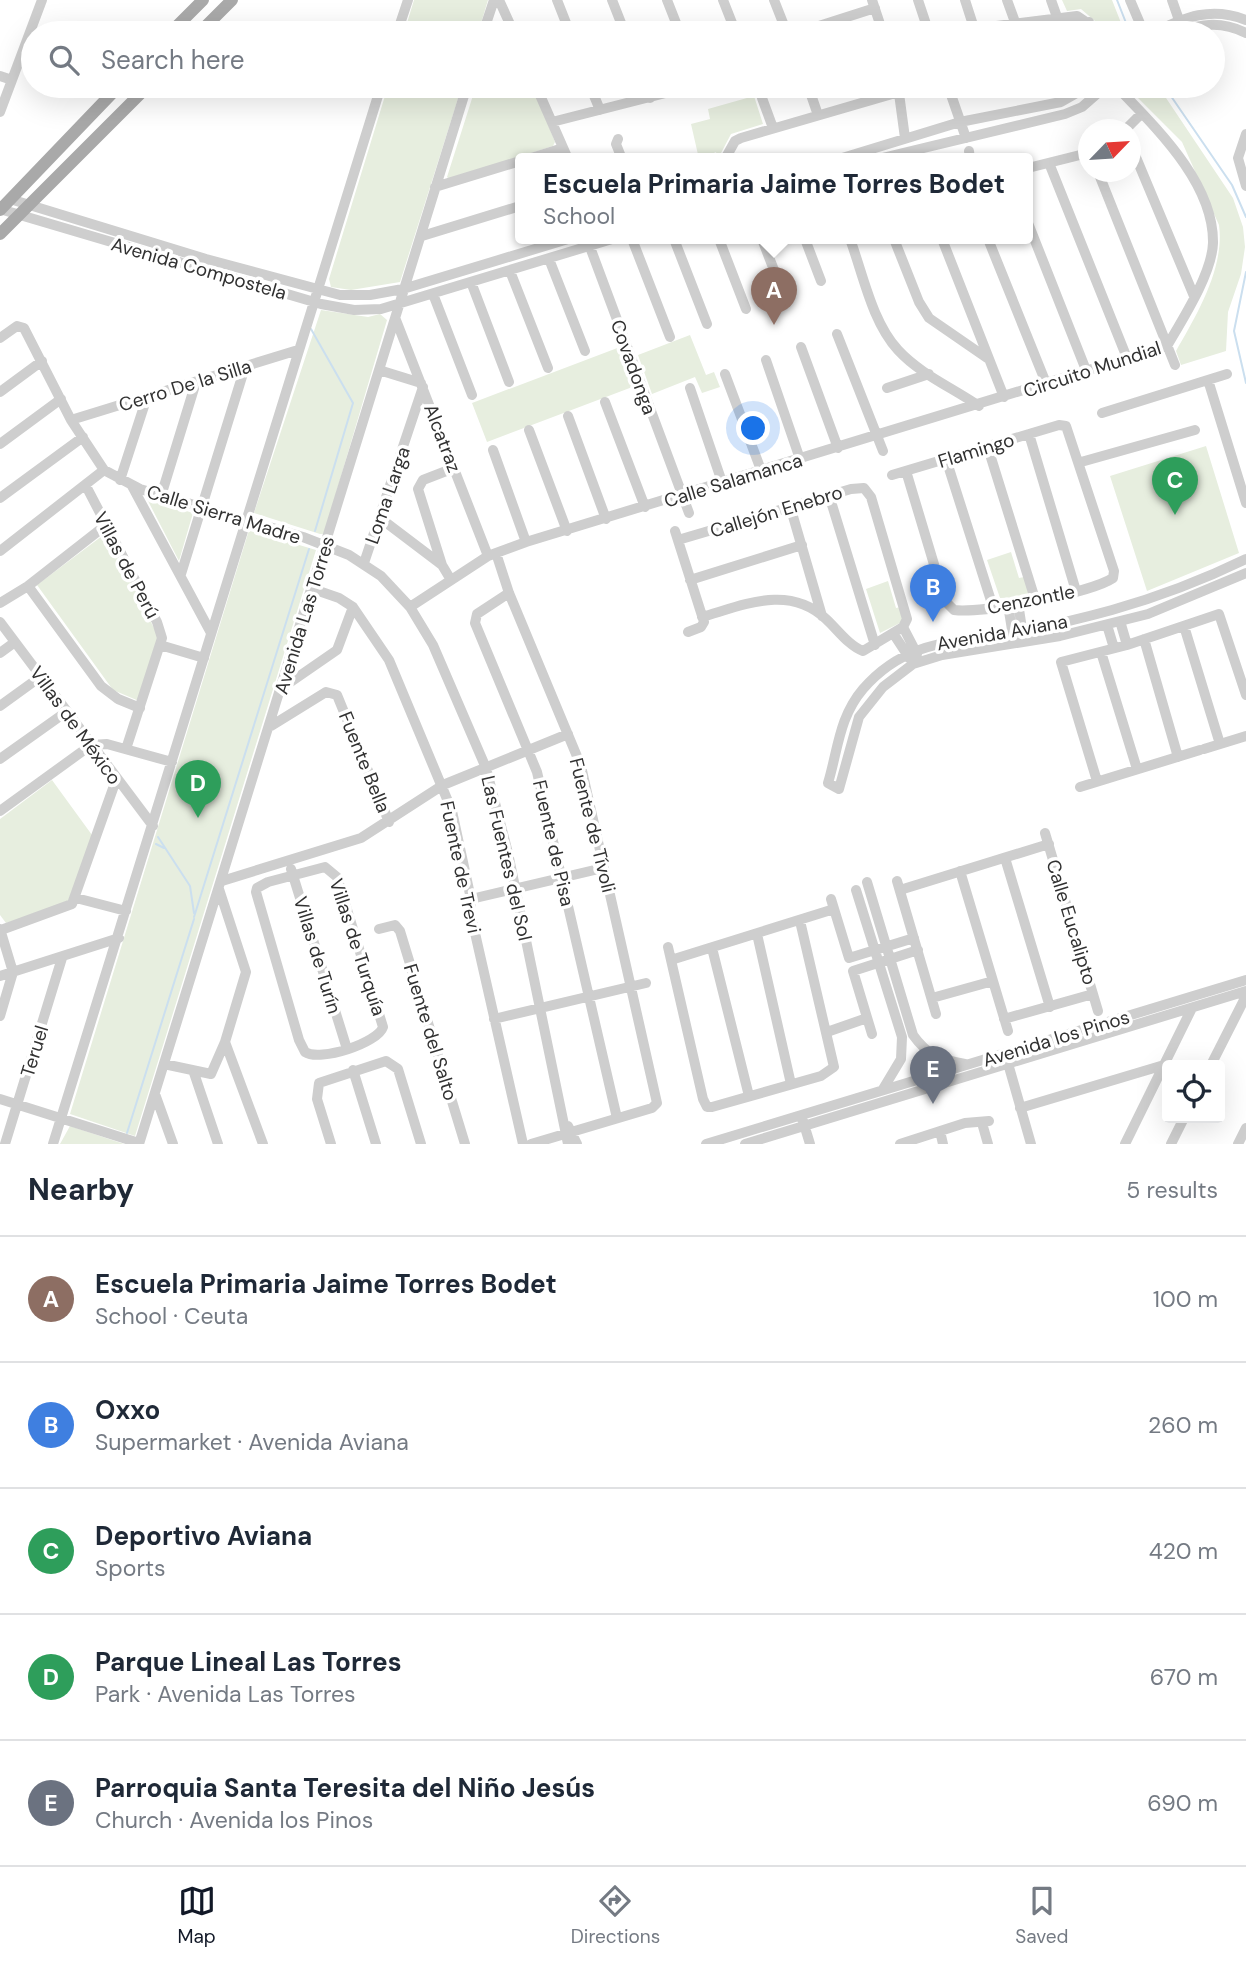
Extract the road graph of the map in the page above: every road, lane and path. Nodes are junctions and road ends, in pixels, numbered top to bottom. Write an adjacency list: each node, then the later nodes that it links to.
1 (42, 0): 22 (street)
2 (203, 0): 23 (main road)
3 (232, 0): 24 (main road)
4 (408, 0): 25 (street)
5 (494, 0): 26 (street)
6 (499, 0): 27 (street)
7 (557, 0): 28 (street)
8 (612, 0): 29 (street)
9 (667, 0): 30 (street)
10 (723, 0): 31 (street)
11 (774, 0): 32 (street)
12 (918, 0): 35 (street)
13 (965, 0): 36 (street)
14 (1007, 0): 37 (street)
15 (1051, 0): 19 (street)
16 (1130, 0): 40 (street)
17 (1171, 0): 20 (street)
18 (874, 4): 33 (street); 34 (street)
19 (1057, 17): 38 (street); 39 (street)
20 (1179, 20): 21 (street)
21 (1246, 20)
22 (34, 21)
23 (182, 21)
24 (211, 21)
25 (401, 21)
26 (487, 21)
27 (509, 21)
28 (565, 21)
29 (620, 21)
30 (675, 21)
31 (731, 21)
32 (782, 21)
33 (829, 21)
34 (879, 21)
35 (925, 21)
36 (972, 21)
37 (1015, 21)
38 (1023, 21)
39 (1087, 21)
40 (1139, 21)
41 (1225, 25): 42 (street)
42 (1246, 33)
43 (21, 56): 45 (street)
44 (0, 76): 45 (street)
45 (12, 80): 62 (street)
46 (107, 98): 88 (main road)
47 (136, 98): 89 (main road)
48 (377, 98): 117 (street)
49 (463, 98): 87 (street, Avenida Las Torres)
50 (541, 98): 66 (street)
51 (595, 98): 61 (street)
52 (649, 98): 61 (street)
53 (762, 98): 68 (street)
54 (812, 98): 64 (street)
55 (870, 98): 64 (street)
56 (899, 98): 70 (street)
57 (952, 98): 67 (street)
58 (1068, 98): 67 (street)
59 (1092, 98): 71 (street)
60 (1128, 98): 63 (street, Circuito Mundial)
61 (600, 110): 66 (street)
62 (0, 112)
63 (1142, 113): 65 (street); 120 (street, Circuito Mundial)
64 (818, 115): 68 (street)
65 (1136, 119)
66 (552, 122): 73 (street)
67 (960, 122): 70 (street); 71 (street)
68 (773, 128): 77 (street)
69 (1246, 134): 86 (street)
70 (905, 138): 78 (street)
71 (966, 138): 79 (street)
72 (618, 139): 76 (street)
73 (563, 148): 74 (street); 75 (street)
74 (547, 153)
75 (565, 153)
76 (620, 153)
77 (729, 153)
78 (858, 153)
79 (903, 153)
80 (1078, 156): 82 (street)
81 (515, 163): 87 (street)
82 (1049, 163): 83 (street); 134 (street)
83 (1033, 167)
84 (1141, 169): 120 (street)
85 (1102, 182): 129 (street)
86 (1246, 186)
87 (435, 187): 94 (street, Avenida Las Torres)
88 (10, 199): 89 (street, Avenida Compostela); 91 (main road)
89 (29, 206): 92 (main road); 96 (street, Avenida Compostela)
90 (515, 208): 94 (street)
91 (0, 209): 92 (street, Avenida Compostela)
92 (19, 215): 93 (main road); 109 (street, Avenida Compostela)
93 (0, 234)
94 (422, 236): 116 (street, Avenida Las Torres)
95 (1033, 236): 141 (street)
96 (135, 237): 109 (street); 110 (street, Avenida Compostela)
97 (552, 244): 116 (street, Avenida Compostela)
98 (586, 244): 111 (street, Avenida Compostela)
99 (588, 244): 186 (street, Covadonga)
100 (634, 244): 127 (street)
101 (676, 244): 125 (street)
102 (721, 244): 123 (street)
103 (764, 244): 119 (street)
104 (807, 244): 114 (street)
105 (852, 244): 143 (street)
106 (896, 244): 133 (street)
107 (944, 244): 133 (street)
108 (990, 244): 148 (street)
109 (132, 249): 112 (street, Avenida Compostela)
110 (206, 259): 112 (street); 117 (street, Avenida Compostela)
111 (549, 259): 113 (street, Avenida Compostela); 132 (street)
112 (202, 270): 121 (street, Avenida Compostela)
113 (510, 271): 115 (street, Avenida Compostela); 139 (street)
114 (821, 281)
115 (471, 282): 118 (street, Avenida Compostela); 147 (street)
116 (403, 289): 117 (street, Avenida Compostela); 122 (street, Avenida Las Torres)
117 (317, 291): 121 (street)
118 (433, 294): 122 (street, Avenida Compostela); 153 (street)
119 (784, 296)
120 (1194, 296): 129 (street, Circuito Mundial)
121 (313, 302): 122 (street, Avenida Compostela); 131 (street)
122 (400, 304): 124 (street, Avenida Las Torres)
123 (746, 309)
124 (396, 320): 140 (street, Avenida Las Torres); 149 (street, Alcatraz)
125 (707, 324)
126 (837, 334): 165 (street)
127 (670, 337)
128 (0, 338): 136 (street)
129 (1167, 346): 134 (street, Circuito Mundial); 137 (street)
130 (801, 347): 168 (street)
131 (298, 350): 138 (street, Cerro De la Silla); 195 (street)
132 (585, 351)
133 (988, 358): 155 (street)
134 (1127, 358): 141 (street, Circuito Mundial)
135 (766, 360): 172 (street)
136 (42, 361): 152 (street); 156 (street)
137 (1175, 365)
138 (245, 367): 146 (street, Cerro De la Silla); 191 (street)
139 (548, 368)
140 (379, 370): 149 (street); 200 (street, Avenida Las Torres)
141 (1086, 370): 148 (street, Circuito Mundial)
142 (725, 373): 177 (street)
143 (929, 374): 151 (street); 158 (street)
144 (1227, 374): 145 (street)
145 (1208, 380): 159 (street); 188 (street)
146 (196, 382): 154 (street, Cerro De la Silla); 185 (street)
147 (509, 382)
148 (1046, 383): 155 (street, Circuito Mundial)
149 (422, 385): 175 (street, Alcatraz); 193 (street, Loma Larga)
150 (690, 388): 181 (street)
151 (887, 388)
152 (0, 392)
153 (472, 395)
154 (147, 397): 161 (street, Cerro De la Silla); 180 (street)
155 (1004, 397): 158 (street, Circuito Mundial)
156 (61, 399): 161 (street); 167 (street)
157 (605, 402): 190 (street)
158 (979, 406): 165 (street, Calle Salamanca)
159 (1102, 412)
160 (568, 416): 194 (street)
161 (71, 420): 166 (street)
162 (529, 430): 197 (street)
163 (1195, 430): 174 (street)
164 (1029, 434): 169 (street, Flamingo); 174 (street, Flamingo); 212 (street)
165 (877, 436): 168 (street, Calle Salamanca); 171 (street)
166 (83, 437): 176 (street); 187 (street)
167 (0, 444)
168 (838, 447): 172 (street, Calle Salamanca)
169 (988, 447): 173 (street, Flamingo); 214 (street)
170 (493, 450): 198 (street)
171 (883, 451)
172 (800, 459): 177 (street, Calle Salamanca)
173 (946, 459): 178 (street, Flamingo); 219 (street)
174 (1081, 462): 212 (street, Cenzontle)
175 (454, 468): 202 (street, Alcatraz); 205 (street)
176 (104, 470): 180 (street, Calle Sierra Madre); 182 (street)
177 (761, 470): 181 (street, Calle Salamanca)
178 (906, 471): 179 (street, Flamingo); 219 (street, Cenzontle)
179 (892, 475)
180 (120, 480): 183 (street, Calle Sierra Madre)
181 (722, 482): 186 (street, Calle Salamanca)
182 (86, 486): 196 (street, Villas de Perú); 201 (street)
183 (132, 486): 185 (street, Calle Sierra Madre); 207 (street)
184 (829, 495): 189 (street, Callejón Enebro); 226 (street, Callejón Enebro); 234 (street)
185 (161, 496): 191 (street, Calle Sierra Madre)
186 (682, 496): 190 (street, Calle Salamanca); 192 (street, Covadonga)
187 (0, 498)
188 (1246, 503)
189 (790, 506): 199 (street); 209 (street, Callejón Enebro)
190 (645, 507): 194 (street, Calle Salamanca)
191 (202, 508): 195 (street, Calle Sierra Madre); 207 (street)
192 (689, 513)
193 (380, 518): 204 (street, Loma Larga); 205 (street)
194 (606, 519): 197 (street, Calle Salamanca)
195 (246, 520): 200 (street, Calle Sierra Madre); 229 (street)
196 (106, 525): 210 (street); 233 (street, Villas de Perú)
197 (567, 530): 198 (street, Calle Salamanca)
198 (526, 542): 202 (street, Calle Salamanca)
199 (802, 545): 209 (street); 221 (street)
200 (325, 547): 204 (street, Calle Sierra Madre); 211 (street, Avenida Las Torres)
201 (0, 551)
202 (492, 555): 208 (street, Calle Salamanca); 213 (street, Fuente de Tívoli)
203 (1246, 559): 220 (street, Avenida Aviana)
204 (364, 563): 218 (street, Calle Sierra Madre)
205 (442, 565): 208 (street)
206 (1246, 573): 224 (street, Avenida Aviana)
207 (181, 574): 229 (street)
208 (451, 580): 218 (street, Calle Salamanca)
209 (690, 580): 222 (street)
210 (28, 586): 215 (street); 246 (street)
211 (313, 589): 217 (street); 243 (street, Avenida Las Torres)
212 (1076, 591): 214 (street, Cenzontle)
213 (509, 593): 249 (street, Fuente de Tívoli); 254 (street, Fuente de Pisa)
214 (1035, 599): 216 (street, Cenzontle)
215 (0, 603)
216 (1013, 604): 219 (street, Cenzontle); 228 (street)
217 (353, 607): 243 (street); 262 (street, Fuente de Trevi)
218 (410, 607): 258 (street, Las Fuentes del Sol)
219 (993, 607)
220 (1111, 610): 224 (street); 228 (street, Avenida Aviana)
221 (822, 616): 222 (street); 234 (street)
222 (702, 617): 227 (street)
223 (0, 622): 231 (street, Villas de México)
224 (1115, 623): 232 (street, Avenida Aviana); 235 (street); 236 (street)
225 (1184, 626): 230 (street); 244 (street); 251 (street)
226 (898, 630): 234 (street); 239 (street)
227 (688, 632)
228 (1018, 632): 232 (street); 239 (street, Avenida Aviana)
229 (211, 633): 240 (street)
230 (1144, 639): 235 (street); 255 (street)
231 (15, 642): 238 (street); 242 (street, Villas de México)
232 (1020, 643): 241 (street, Avenida Aviana)
233 (160, 645): 240 (street, Villas de Perú); 246 (street, Villas de Perú)
234 (875, 645)
235 (1128, 645): 236 (street)
236 (1114, 648): 237 (street)
237 (1101, 652): 259 (street); 261 (street)
238 (0, 653)
239 (911, 653): 241 (street); 241 (street, Avenida Aviana)
240 (204, 658): 257 (street)
241 (917, 663)
242 (40, 677): 245 (street); 247 (street, Villas de México)
243 (282, 688): 248 (street, Avenida Las Torres)
244 (1246, 695)
245 (0, 706)
246 (140, 708): 253 (street, Villas de Perú)
247 (66, 712): 252 (street, Villas de México); 256 (street)
248 (271, 726): 265 (street, Fuente Bella); 276 (street, Avenida Las Torres)
249 (568, 734): 254 (street); 271 (street, Fuente de Tívoli)
250 (1246, 736): 251 (street)
251 (1220, 744): 255 (street)
252 (91, 745): 253 (street); 260 (street, Villas de México); 264 (street)
253 (126, 749): 257 (street)
254 (529, 750): 258 (street); 274 (street, Fuente de Pisa)
255 (1178, 757): 259 (street)
256 (0, 760)
257 (172, 762): 266 (street)
258 (486, 768): 262 (street); 277 (street, Las Fuentes del Sol)
259 (1137, 769): 261 (street)
260 (116, 780): 266 (street, Villas de México); 279 (street)
261 (1097, 781): 263 (street)
262 (443, 785): 265 (street); 280 (street, Fuente de Trevi)
263 (1080, 787)
264 (0, 811)
265 (389, 822): 270 (street)
266 (153, 826): 281 (street)
267 (1045, 833): 268 (street, Calle Eucalipto)
268 (1049, 844): 269 (street); 303 (street, Calle Eucalipto)
269 (1004, 858): 272 (street); 307 (street)
270 (289, 862): 273 (street, Villas de Turín); 276 (street)
271 (603, 868): 274 (street); 302 (street, Fuente de Tívoli)
272 (960, 872): 287 (street); 300 (street)
273 (293, 874): 321 (street, Villas de Turín); 321 (street, Villas de Turquía); 321 (street, Villas de Turquía)
274 (562, 878): 277 (street); 305 (street, Fuente de Pisa)
275 (867, 881): 288 (street)
276 (220, 885): 320 (street); 327 (street, Avenida Las Torres)
277 (515, 890): 280 (street); 308 (street, Las Fuentes del Sol)
278 (856, 890): 291 (street)
279 (76, 898): 281 (street); 284 (street)
280 (471, 899): 314 (street, Fuente de Trevi)
281 (127, 911): 286 (street)
282 (800, 921): 285 (street); 291 (street); 317 (street)
283 (379, 929): 358 (street, Fuente del Salto)
284 (0, 930): 297 (street)
285 (757, 934): 290 (street); 334 (street)
286 (119, 938): 293 (street); 342 (street)
287 (914, 938): 288 (street); 292 (street)
288 (886, 946): 291 (street); 294 (street)
289 (668, 947): 295 (street)
290 (712, 948): 295 (street); 337 (street)
291 (875, 950): 296 (street)
292 (918, 950): 294 (street); 306 (street)
293 (62, 958): 297 (street); 339 (street, Teruel)
294 (890, 959): 296 (street); 319 (street)
295 (671, 960): 337 (street)
296 (879, 962): 313 (street); 319 (street)
297 (13, 972): 298 (street); 312 (street)
298 (0, 976)
299 (1246, 980): 322 (street, Avenida los Pinos)
300 (993, 981): 306 (street); 315 (street)
301 (646, 983): 302 (street)
302 (632, 986): 305 (street); 343 (street, Fuente de Tívoli)
303 (1093, 994): 307 (street); 310 (street, Calle Eucalipto)
304 (1246, 994): 309 (street, Avenida los Pinos); 325 (street)
305 (589, 997): 308 (street); 343 (street, Fuente de Pisa)
306 (932, 998): 311 (street)
307 (1050, 1007): 315 (street)
308 (541, 1008): 314 (street); 348 (street, Las Fuentes del Sol)
309 (1192, 1008): 324 (street); 326 (street, Avenida los Pinos)
310 (1098, 1011)
311 (936, 1014)
312 (0, 1016)
313 (867, 1018): 317 (street); 318 (street)
314 (494, 1019): 359 (street, Fuente de Trevi)
315 (1004, 1019): 316 (street)
316 (1008, 1031)
317 (827, 1032): 334 (street)
318 (872, 1034)
319 (908, 1036): 328 (street); 335 (street)
320 (225, 1042): 333 (street); 354 (street)
321 (347, 1049)
322 (1017, 1049): 323 (street, Avenida los Pinos); 326 (street)
323 (1006, 1052): 328 (street, Avenida los Pinos); 329 (street)
324 (1166, 1060)
325 (1213, 1060)
326 (1020, 1061): 329 (street, Avenida los Pinos)
327 (164, 1064): 333 (street); 336 (street, Avenida Las Torres)
328 (969, 1065): 335 (street, Avenida los Pinos)
329 (1009, 1065): 340 (street); 345 (street, Avenida los Pinos)
330 (1162, 1066): 340 (street)
331 (1162, 1069): 369 (street)
332 (354, 1070): 355 (street); 356 (street); 357 (street)
333 (194, 1073): 353 (street)
334 (791, 1084): 337 (street)
335 (883, 1089): 341 (street, Avenida los Pinos)
336 (155, 1094): 349 (street, Avenida Las Torres); 352 (street)
337 (749, 1096)
338 (0, 1099): 339 (street)
339 (17, 1105): 342 (street); 350 (street, Teruel)
340 (1020, 1108): 368 (street)
341 (801, 1114): 345 (street); 362 (street, Avenida los Pinos)
342 (61, 1118): 349 (street); 351 (street)
343 (617, 1118): 348 (street)
344 (1182, 1123): 370 (street)
345 (805, 1126): 363 (street, Avenida los Pinos); 364 (street)
346 (1246, 1128): 371 (street)
347 (940, 1132): 365 (street); 366 (street); 367 (street)
348 (568, 1133): 360 (street); 361 (street, Las Fuentes del Sol)
349 (139, 1143)
350 (5, 1144)
351 (53, 1144)
352 (173, 1144)
353 (218, 1144)
354 (263, 1144)
355 (331, 1144)
356 (376, 1144)
357 (421, 1144)
358 (465, 1144)
359 (523, 1144)
360 (531, 1144)
361 (578, 1144)
362 (706, 1144)
363 (745, 1144)
364 (810, 1144)
365 (900, 1144)
366 (943, 1144)
367 (988, 1144)
368 (1031, 1144)
369 (1125, 1144)
370 (1171, 1144)
371 (1238, 1144)

